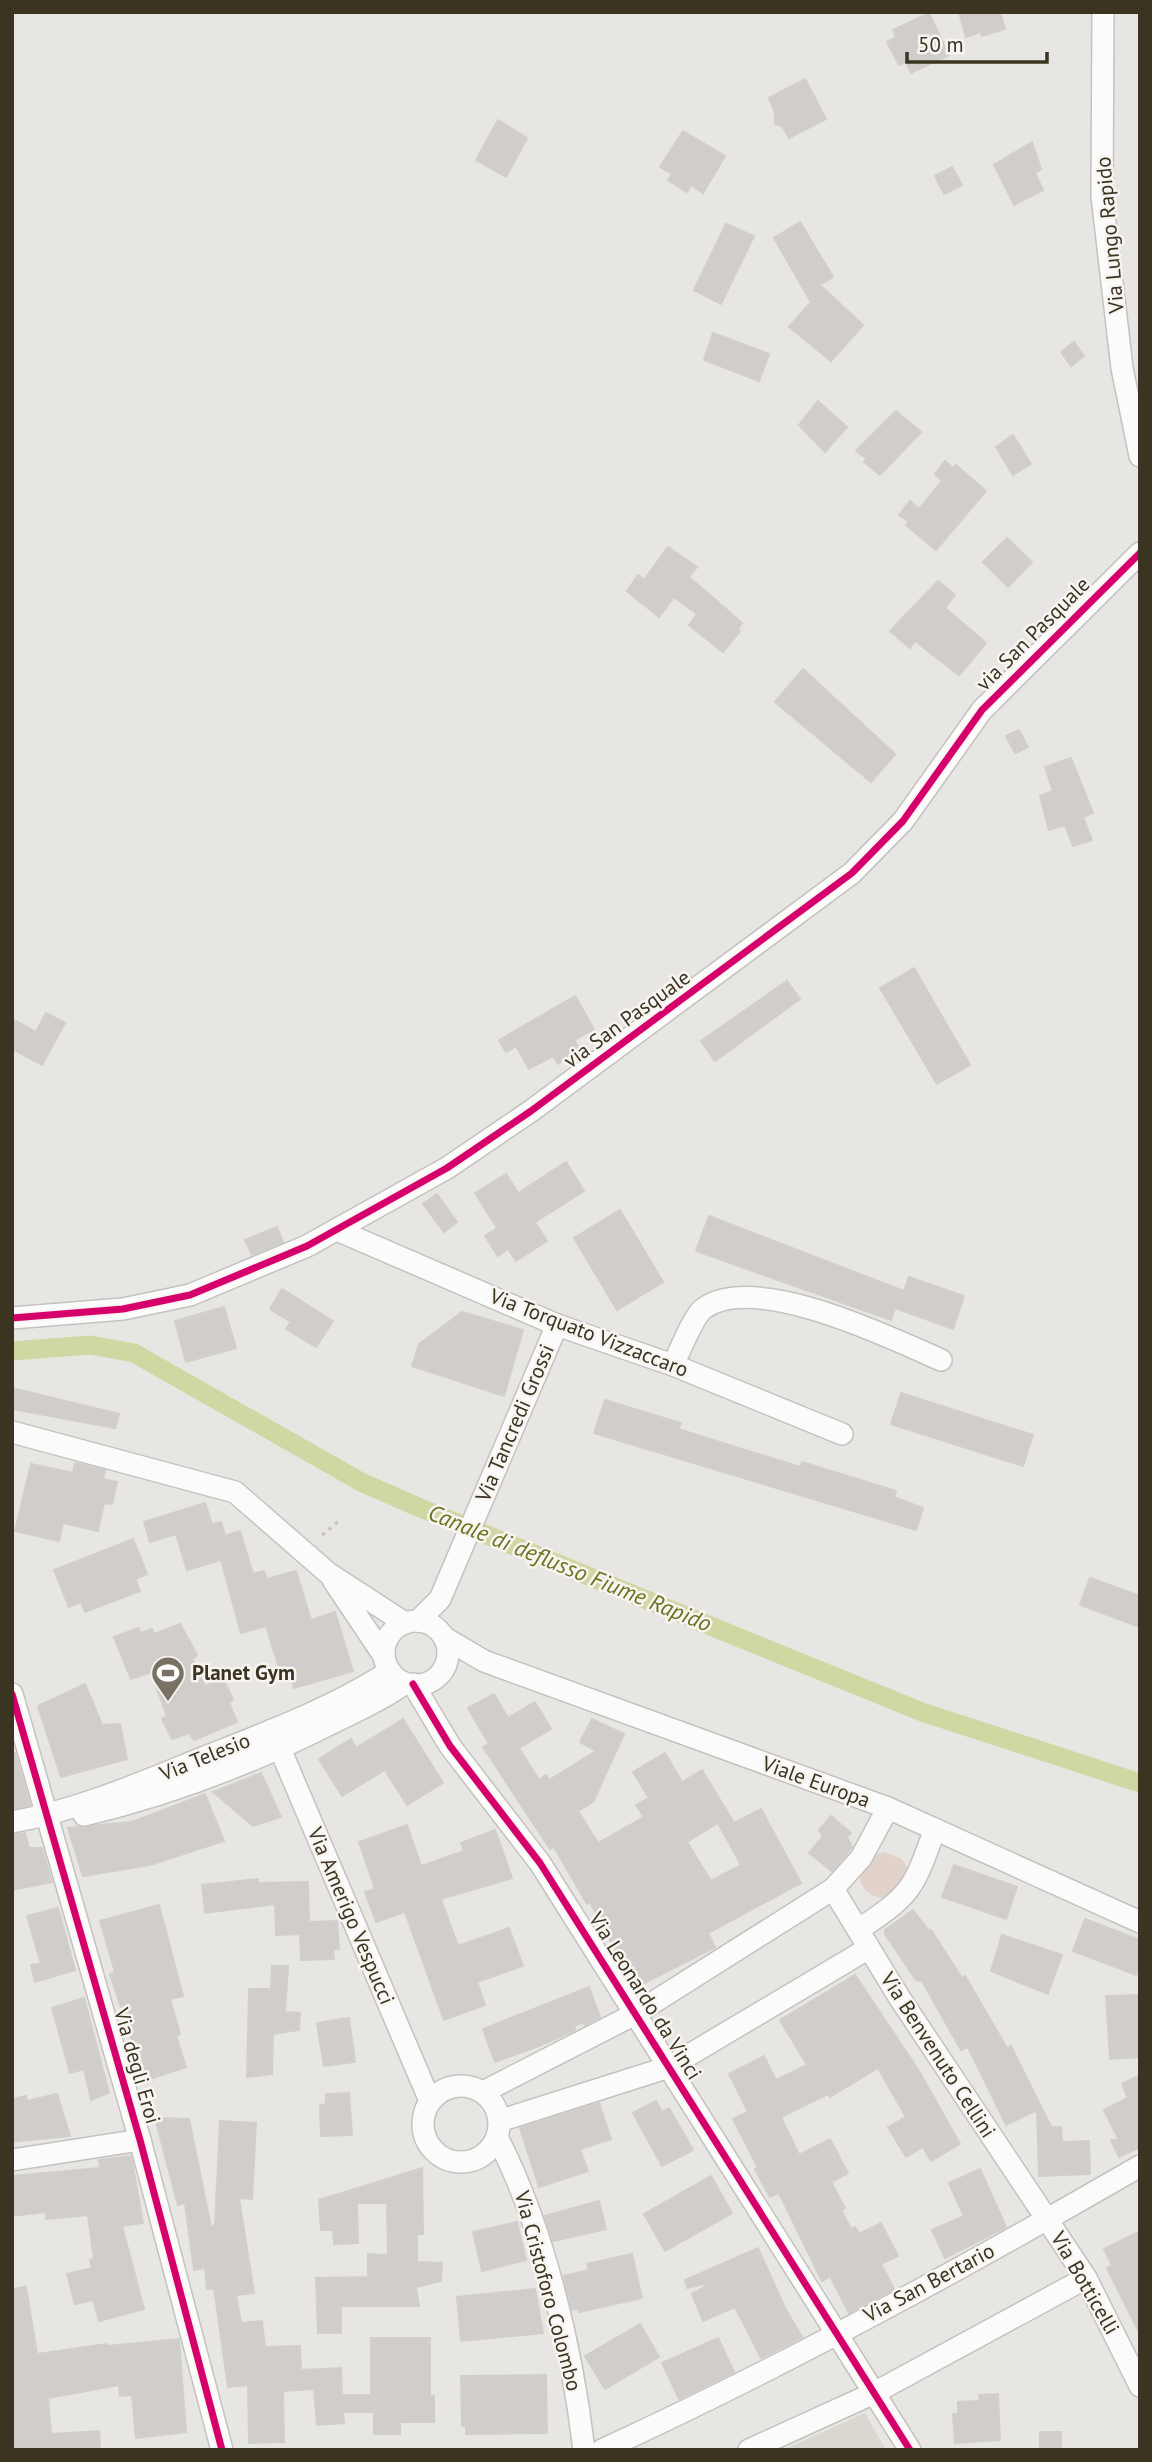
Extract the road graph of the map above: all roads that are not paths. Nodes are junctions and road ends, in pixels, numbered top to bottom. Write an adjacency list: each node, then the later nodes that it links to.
1 (1104, 12): 2 (street, Via Lungo Rapido)
2 (1140, 456)
3 (1140, 553): 4 (street, via San Pasquale)
4 (337, 1230): 5 (street, via San Pasquale); 6 (street, Via Torquato Vizzaccaro)
5 (12, 1318)
6 (557, 1325): 8 (street, Via Torquato Vizzaccaro); 12 (street, Via Tancredi Grossi)
7 (941, 1360): 8 (street)
8 (673, 1365): 10 (street, Via Torquato Vizzaccaro)
9 (12, 1432): 11 (street)
10 (842, 1434)
11 (328, 1573): 13 (street); 17 (street, Via Leonardo da Vinci)
12 (440, 1599): 13 (street, Via Tancredi Grossi); 14 (street, Via Tancredi Grossi)
13 (412, 1622): 14 (street); 17 (street)
14 (441, 1634): 15 (street, Viale Europa); 16 (street)
15 (484, 1661): 16 (street, Viale Europa); 21 (street, Viale Europa)
16 (444, 1667): 17 (street); 19 (street)
17 (398, 1674): 19 (street, Via Leonardo da Vinci); 20 (street, Via Telesio)
18 (12, 1693): 22 (street, Via degli Eroi)
19 (437, 1728): 28 (street, Via Leonardo da Vinci)
20 (276, 1739): 22 (street, Via Telesio); 31 (street, Via Amerigo Vespucci)
21 (888, 1808): 24 (street, Viale Europa); 25 (street)
22 (50, 1819): 23 (street, Via Telesio); 33 (street, Via degli Eroi)
23 (12, 1822)
24 (935, 1829): 26 (street, Viale Europa); 27 (street)
25 (833, 1889): 27 (street, Via Benvenuto Cellini); 28 (street)
26 (1140, 1922)
27 (863, 1939): 29 (street); 36 (street, Via Benvenuto Cellini)
28 (635, 2014): 29 (street, Via Leonardo da Vinci); 30 (street)
29 (669, 2067): 32 (street); 38 (street, Via Leonardo da Vinci)
30 (483, 2092): 31 (street); 32 (street)
31 (430, 2101): 32 (street)
32 (498, 2129): 42 (street, Via Cristoforo Colombo)
33 (140, 2140): 34 (street); 41 (street, Via degli Eroi)
34 (12, 2160)
35 (1140, 2166): 36 (street, Via San Bertario)
36 (1047, 2219): 37 (street, Via Botticelli); 38 (street, Via San Bertario)
37 (1086, 2278): 39 (street, Via Botticelli); 40 (street)
38 (837, 2333): 40 (street, Via Leonardo da Vinci); 43 (street, Via San Bertario)
39 (1140, 2386)
40 (874, 2393): 44 (street); 45 (street, Via Leonardo da Vinci)
41 (222, 2450)
42 (584, 2450)
43 (603, 2450)
44 (749, 2450)
45 (910, 2450)

